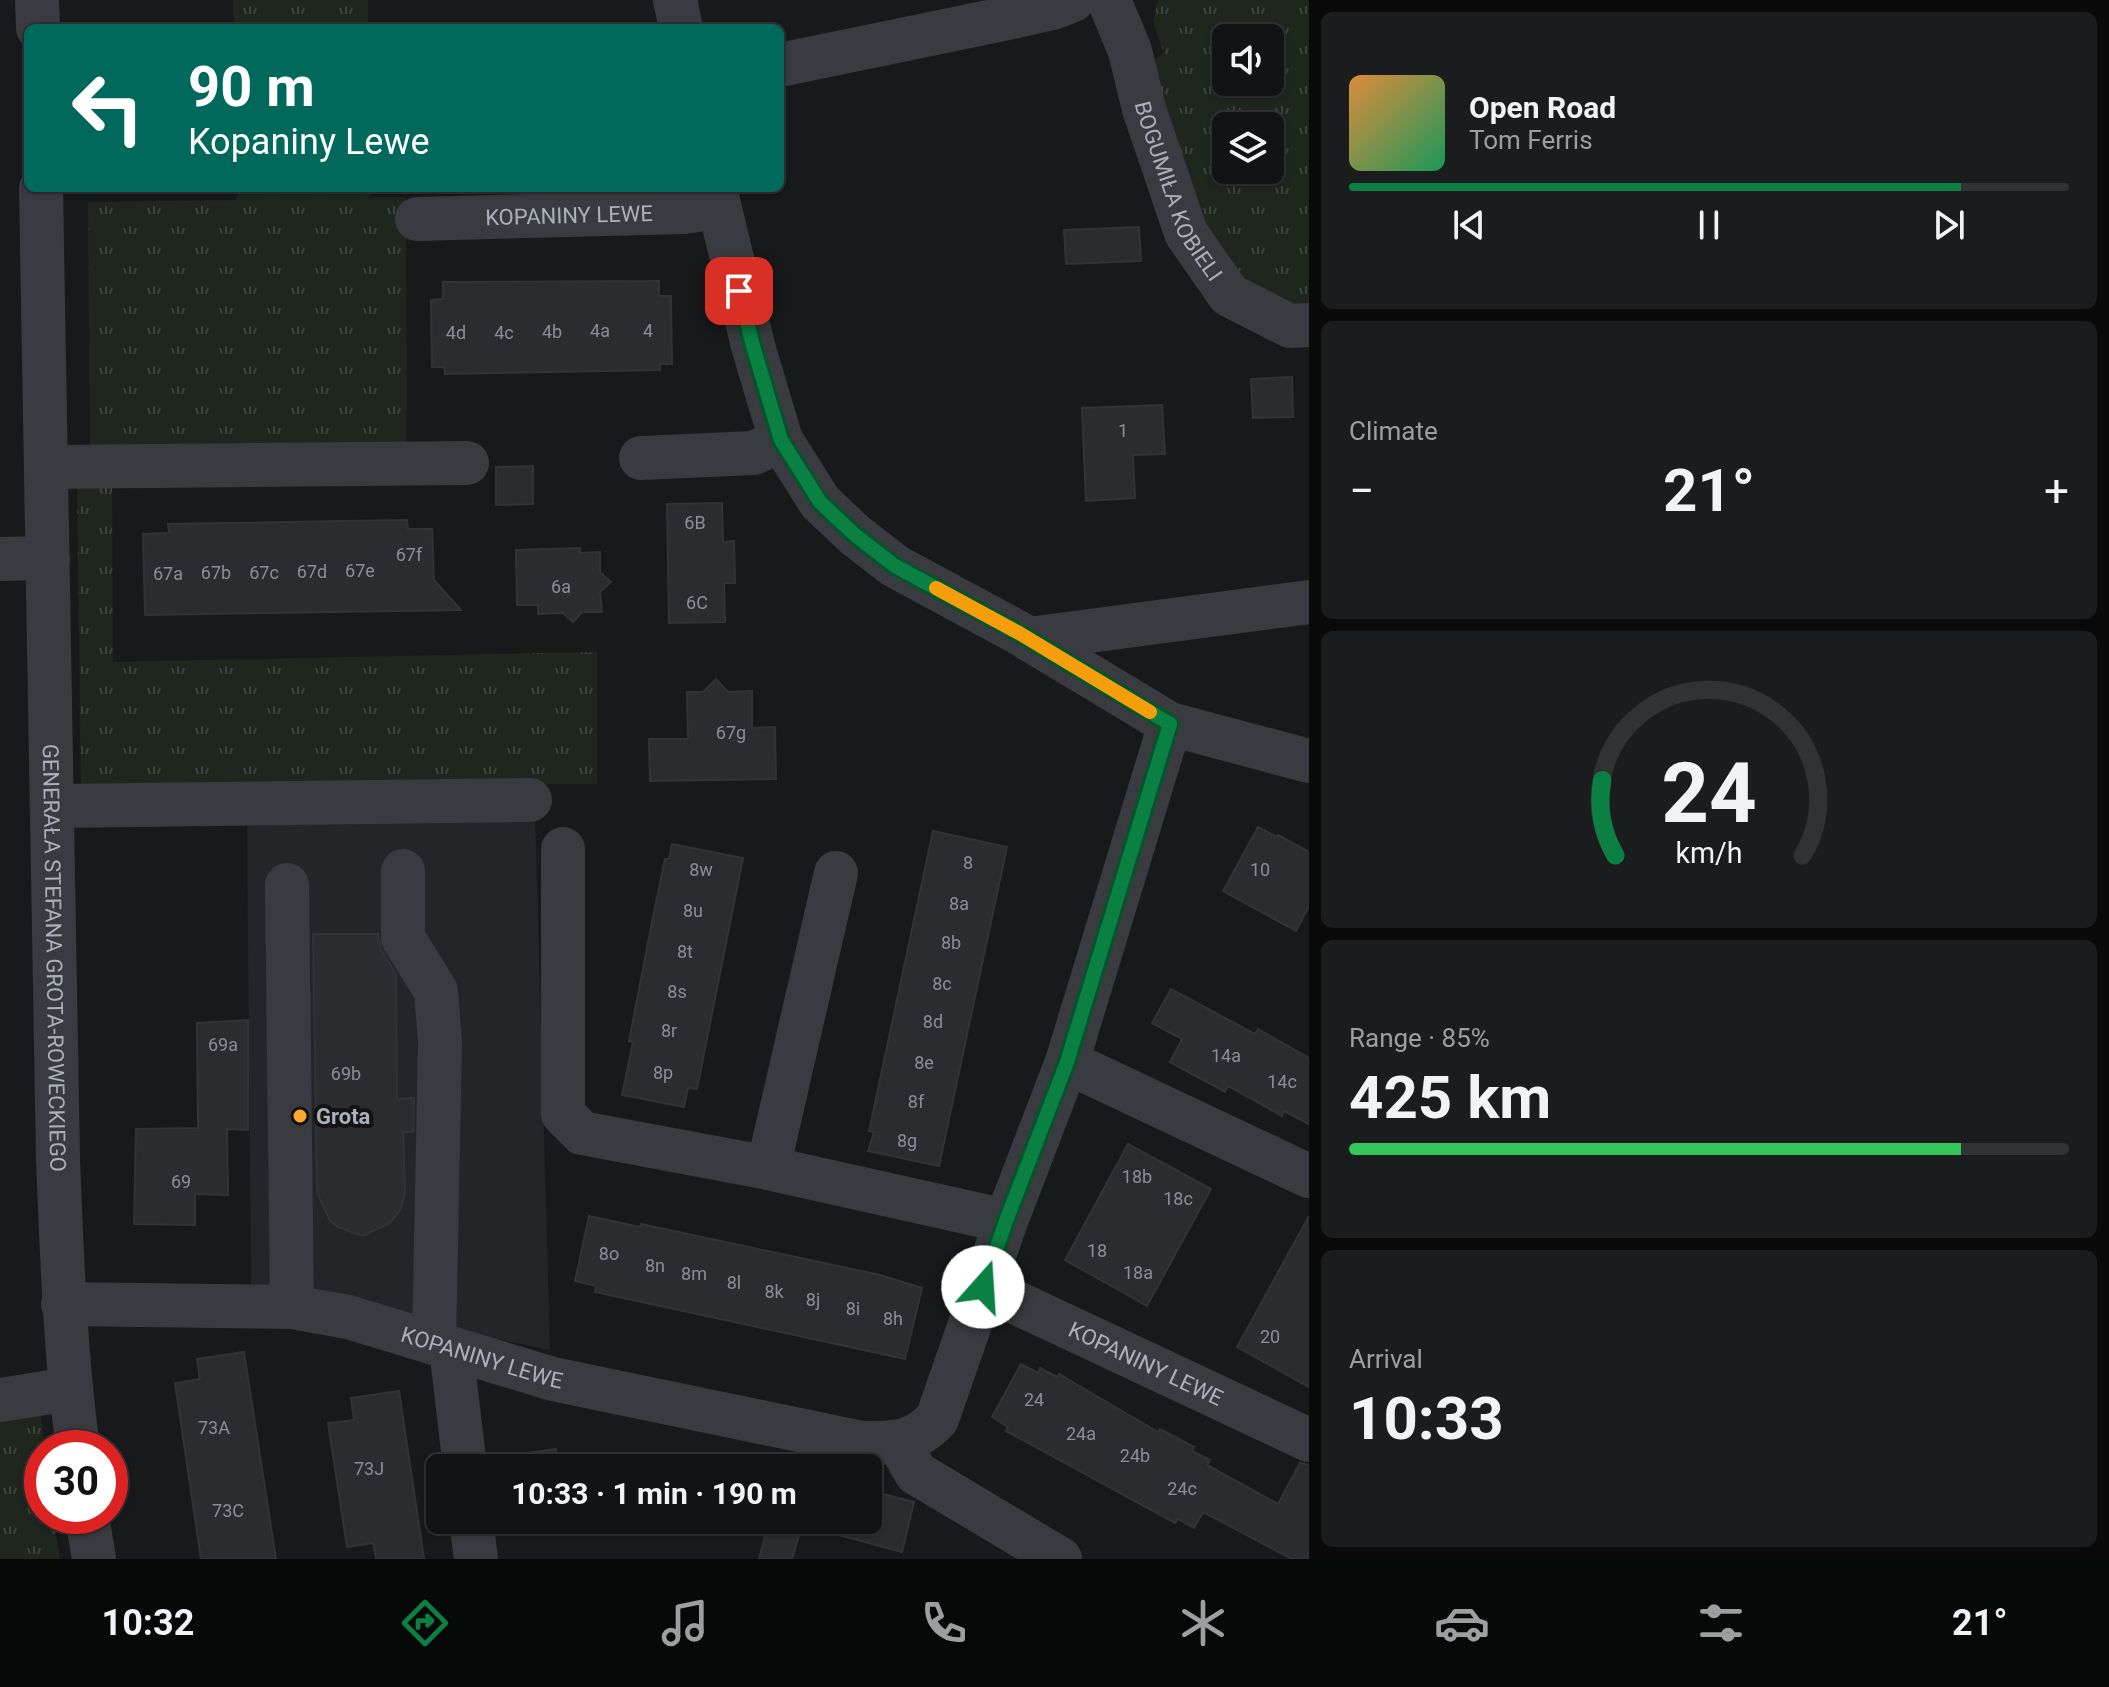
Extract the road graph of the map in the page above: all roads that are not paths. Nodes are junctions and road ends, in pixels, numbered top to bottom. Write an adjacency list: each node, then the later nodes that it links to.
1 (37, 0): 5 (street)
2 (675, 0): 6 (street)
3 (1073, 0): 7 (street)
4 (1109, 0): 11 (street, BOGUMIŁA KOBIELI)
5 (38, 24)
6 (680, 24)
7 (784, 64)
8 (41, 192): 15 (street, GENERAŁA STEFANA GROTA-ROWECKIEGO)
9 (717, 198): 10 (street, KOPANINY LEWE); 12 (street, KOPANINY LEWE)
10 (417, 219)
11 (1309, 325)
12 (781, 440): 13 (street); 19 (street, KOPANINY LEWE)
13 (641, 458)
14 (467, 463): 15 (street)
15 (47, 467): 16 (street, GENERAŁA STEFANA GROTA-ROWECKIEGO)
16 (48, 558): 17 (street); 23 (street, GENERAŁA STEFANA GROTA-ROWECKIEGO)
17 (0, 559)
18 (1309, 602): 19 (street)
19 (1029, 639): 20 (street, KOPANINY LEWE)
20 (1170, 724): 21 (street, KOPANINY LEWE); 28 (street)
21 (1309, 761)
22 (530, 800): 23 (street)
23 (53, 806): 33 (street, GENERAŁA STEFANA GROTA-ROWECKIEGO)
24 (563, 849): 29 (street)
25 (403, 871): 35 (street)
26 (836, 873): 29 (street)
27 (287, 885): 34 (street)
28 (1067, 1062): 30 (street); 31 (street)
29 (768, 1168): 31 (street)
30 (1309, 1176)
31 (1006, 1221): 32 (street)
32 (983, 1287): 39 (street, KOPANINY LEWE); 40 (street)
33 (63, 1304): 34 (street, KOPANINY LEWE); 36 (street, GENERAŁA STEFANA GROTA-ROWECKIEGO)
34 (292, 1307): 35 (street, KOPANINY LEWE)
35 (443, 1346): 40 (street, KOPANINY LEWE); 41 (street)
36 (70, 1389): 37 (street); 38 (street, GENERAŁA STEFANA GROTA-ROWECKIEGO)
37 (0, 1400)
38 (76, 1430)
39 (1309, 1440)
40 (899, 1443): 46 (street)
41 (462, 1454)
42 (90, 1534): 44 (street)
43 (473, 1534): 45 (street)
44 (94, 1559)
45 (476, 1559)
46 (1060, 1559)

